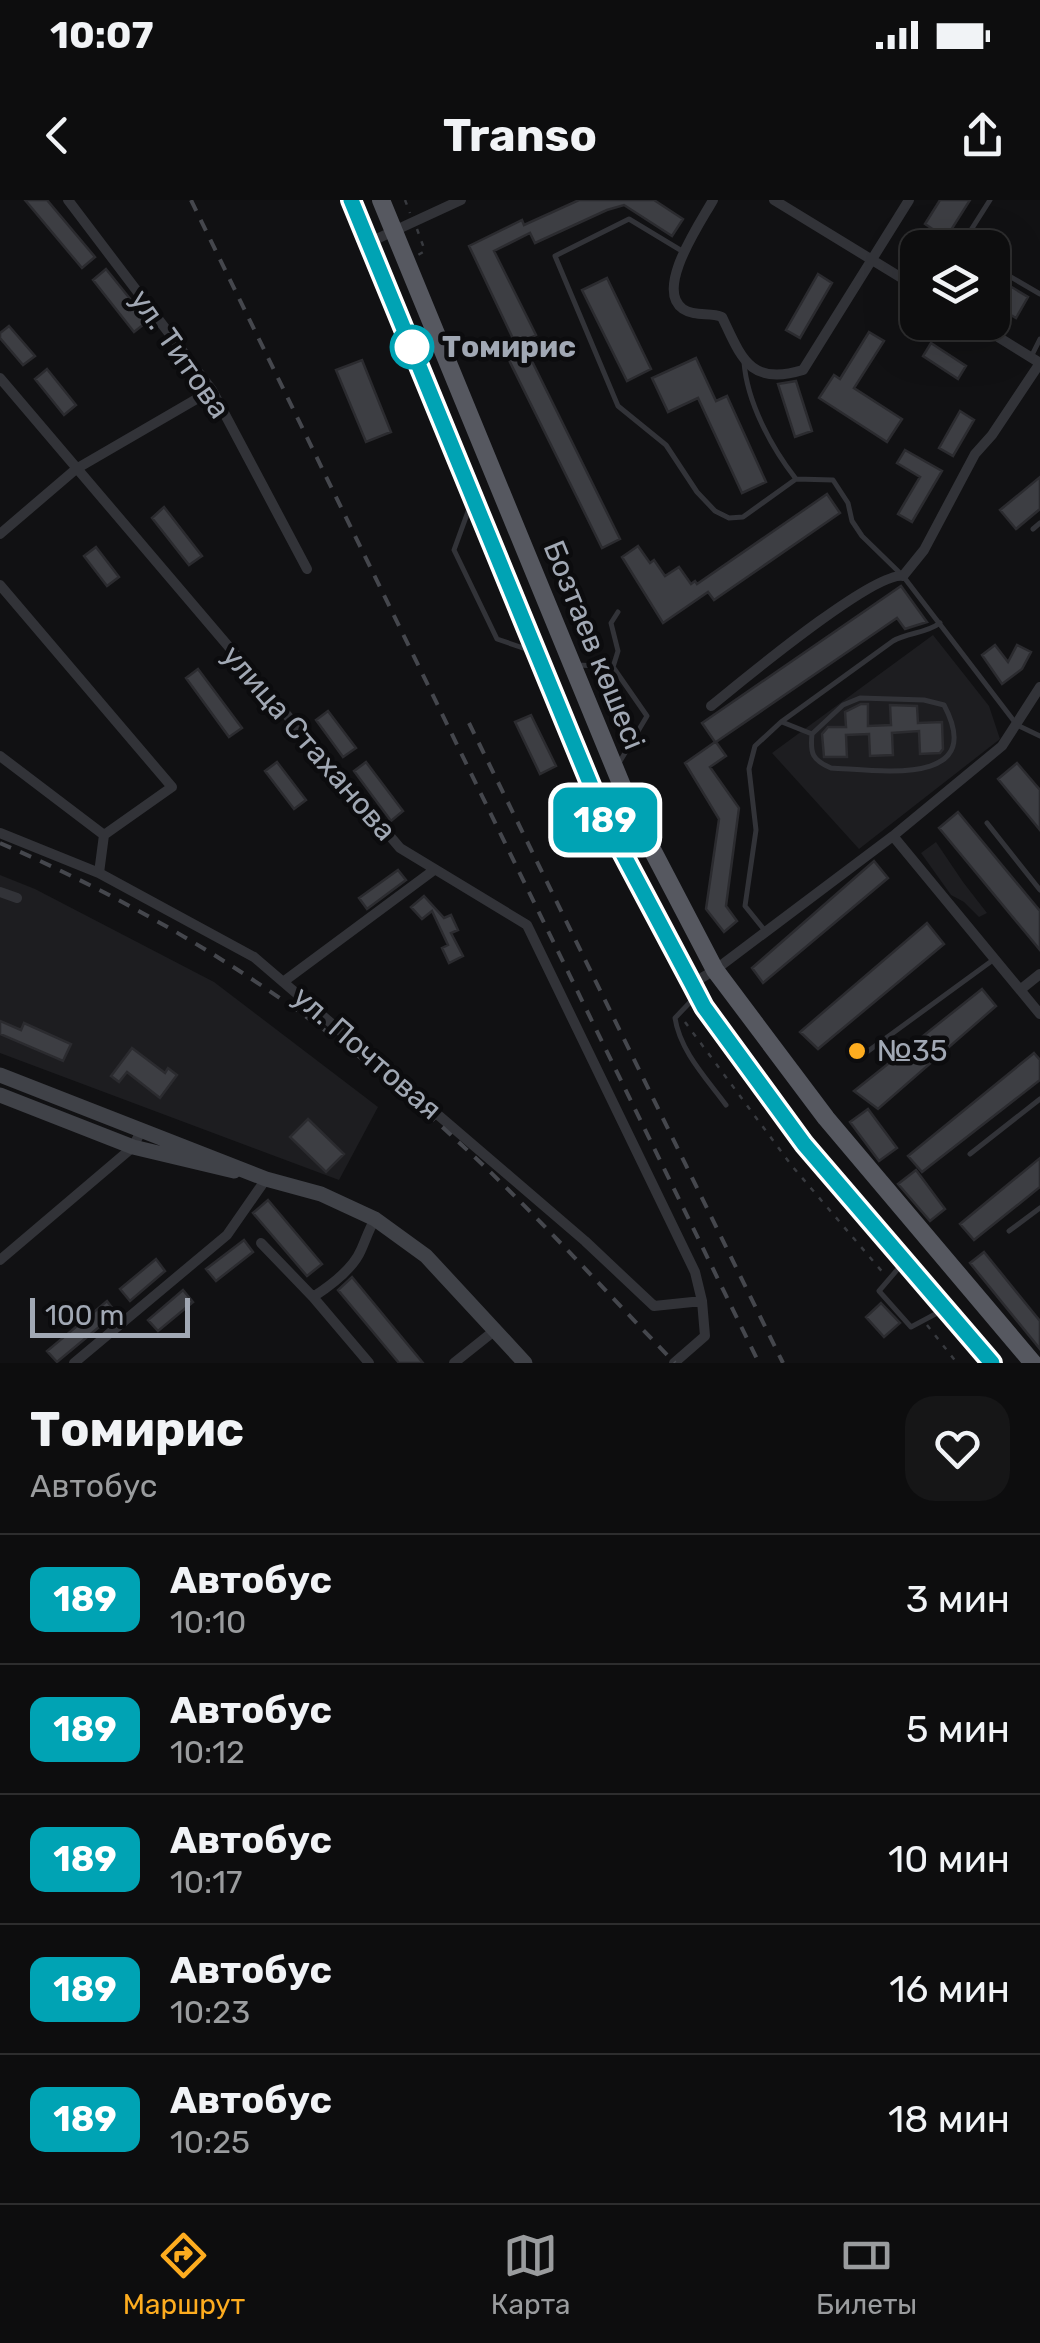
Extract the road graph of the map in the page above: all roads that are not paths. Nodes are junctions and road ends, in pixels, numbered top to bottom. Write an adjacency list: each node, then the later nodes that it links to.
1 (68, 200): 22 (street, ул. Титова)
2 (351, 200): 11 (highway, Бозтаев көшесі)
3 (381, 200): 10 (highway, Бозтаев көшесі)
4 (461, 200): 10 (street)
5 (713, 200): 12 (street)
6 (774, 200): 13 (street)
7 (909, 200): 13 (street)
8 (990, 200): 9 (lane)
9 (971, 230)
10 (394, 231): 11 (street); 35 (highway, Бозтаев көшесі)
11 (370, 242): 25 (highway, Бозтаев көшесі)
12 (684, 252): 20 (street); 24 (lane)
13 (872, 260): 15 (street); 20 (street)
14 (1010, 276): 16 (lane)
15 (900, 277)
16 (1040, 294)
17 (1040, 339): 19 (lane)
18 (1003, 340): 19 (street)
19 (1036, 360): 30 (street)
20 (744, 362): 24 (lane)
21 (0, 378): 23 (street, улица Стаханова)
22 (212, 390): 23 (street); 29 (street, ул. Титова)
23 (76, 469): 28 (street); 49 (street, улица Стаханова)
24 (796, 479): 30 (lane)
25 (473, 498): 34 (highway, Бозтаев көшесі); 34 (lane)
26 (1040, 523): 27 (lane)
27 (1033, 529)
28 (0, 534)
29 (307, 569)
30 (904, 576): 33 (lane); 38 (street)
31 (0, 585): 47 (street)
32 (618, 612): 36 (lane)
33 (940, 624): 39 (lane); 40 (lane)
34 (537, 652): 59 (highway, Бозтаев көшесі)
35 (575, 664): 36 (lane); 44 (highway, Бозтаев көшесі)
36 (614, 667): 44 (lane)
37 (1040, 687): 40 (street)
38 (711, 706)
39 (781, 722): 41 (lane); 54 (lane)
40 (1017, 725): 42 (lane); 48 (street)
41 (812, 734): 41 (lane)
42 (1040, 736)
43 (0, 756): 47 (street)
44 (615, 770): 56 (highway, Бозтаев көшесі)
45 (987, 823): 51 (lane)
46 (0, 834): 50 (street, ул. Почтовая)
47 (104, 836): 50 (street)
48 (892, 836): 54 (street); 55 (street)
49 (434, 870): 58 (street); 77 (street, улица Стаханова)
50 (99, 873): 58 (street, ул. Почтовая)
51 (1040, 890)
52 (0, 892): 53 (street)
53 (17, 898)
54 (766, 932): 56 (street)
55 (995, 959): 60 (street); 62 (lane)
56 (715, 970): 59 (street); 88 (highway, Бозтаев көшесі)
57 (1040, 974): 60 (street)
58 (284, 982): 77 (street, ул. Почтовая)
59 (695, 990): 65 (lane); 75 (highway, Бозтаев көшесі)
60 (1020, 990): 61 (street)
61 (1040, 1014)
62 (860, 1056)
63 (2, 1085): 66 (main road); 67 (main road)
64 (1040, 1099): 68 (lane)
65 (726, 1105)
66 (142, 1129): 67 (street); 69 (main road)
67 (133, 1147): 69 (main road); 74 (street)
68 (970, 1154)
69 (260, 1176): 71 (main road); 81 (street)
70 (1040, 1208): 72 (lane)
71 (376, 1219): 76 (street); 79 (main road)
72 (1009, 1231)
73 (262, 1243): 76 (street)
74 (0, 1260)
75 (905, 1261): 78 (highway, Бозтаев көшесі); 78 (lane)
76 (313, 1298): 82 (street)
77 (702, 1301): 85 (street, улица Стаханова)
78 (946, 1308): 80 (highway, Бозтаев көшесі)
79 (494, 1331): 83 (street); 84 (main road)
80 (974, 1341): 86 (highway); 87 (highway, Бозтаев көшесі)
81 (74, 1363)
82 (369, 1363)
83 (454, 1363)
84 (525, 1363)
85 (674, 1363)
86 (984, 1363)
87 (992, 1363)
88 (1034, 1363)

